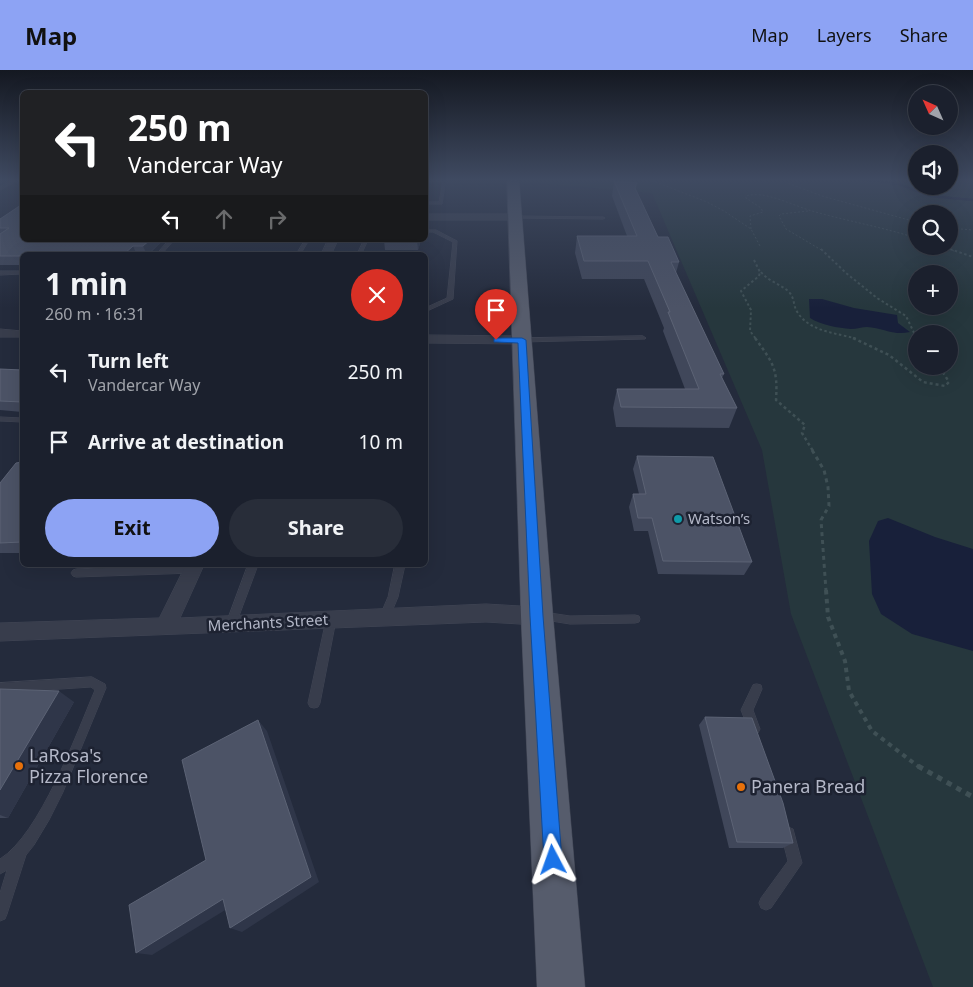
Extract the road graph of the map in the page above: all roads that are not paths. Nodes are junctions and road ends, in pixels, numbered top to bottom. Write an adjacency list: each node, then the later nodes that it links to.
1 (515, 222): 12 (main road)
2 (428, 231): 7 (lane)
3 (170, 242): 4 (lane)
4 (161, 252)
5 (0, 273): 6 (lane)
6 (20, 273)
7 (428, 309)
8 (0, 333): 9 (street)
9 (20, 334)
10 (428, 338): 12 (street)
11 (643, 338): 12 (lane)
12 (522, 340): 19 (main road)
13 (0, 419): 14 (lane)
14 (20, 420)
15 (80, 567): 16 (lane)
16 (194, 567): 24 (street)
17 (252, 567): 23 (lane)
18 (400, 567): 20 (lane)
19 (537, 616): 20 (street, Merchants Street); 21 (lane); 35 (main road)
20 (384, 618): 22 (street, Merchants Street)
21 (635, 619)
22 (331, 620): 23 (street, Merchants Street); 28 (lane)
23 (231, 624): 24 (street, Merchants Street)
24 (165, 627): 25 (street, Merchants Street)
25 (1, 635)
26 (0, 688): 31 (lane)
27 (757, 689): 29 (lane)
28 (314, 703)
29 (757, 738)
30 (785, 820): 33 (lane)
31 (20, 854): 32 (lane); 34 (lane)
32 (0, 867)
33 (766, 903)
34 (0, 914)
35 (561, 987)

